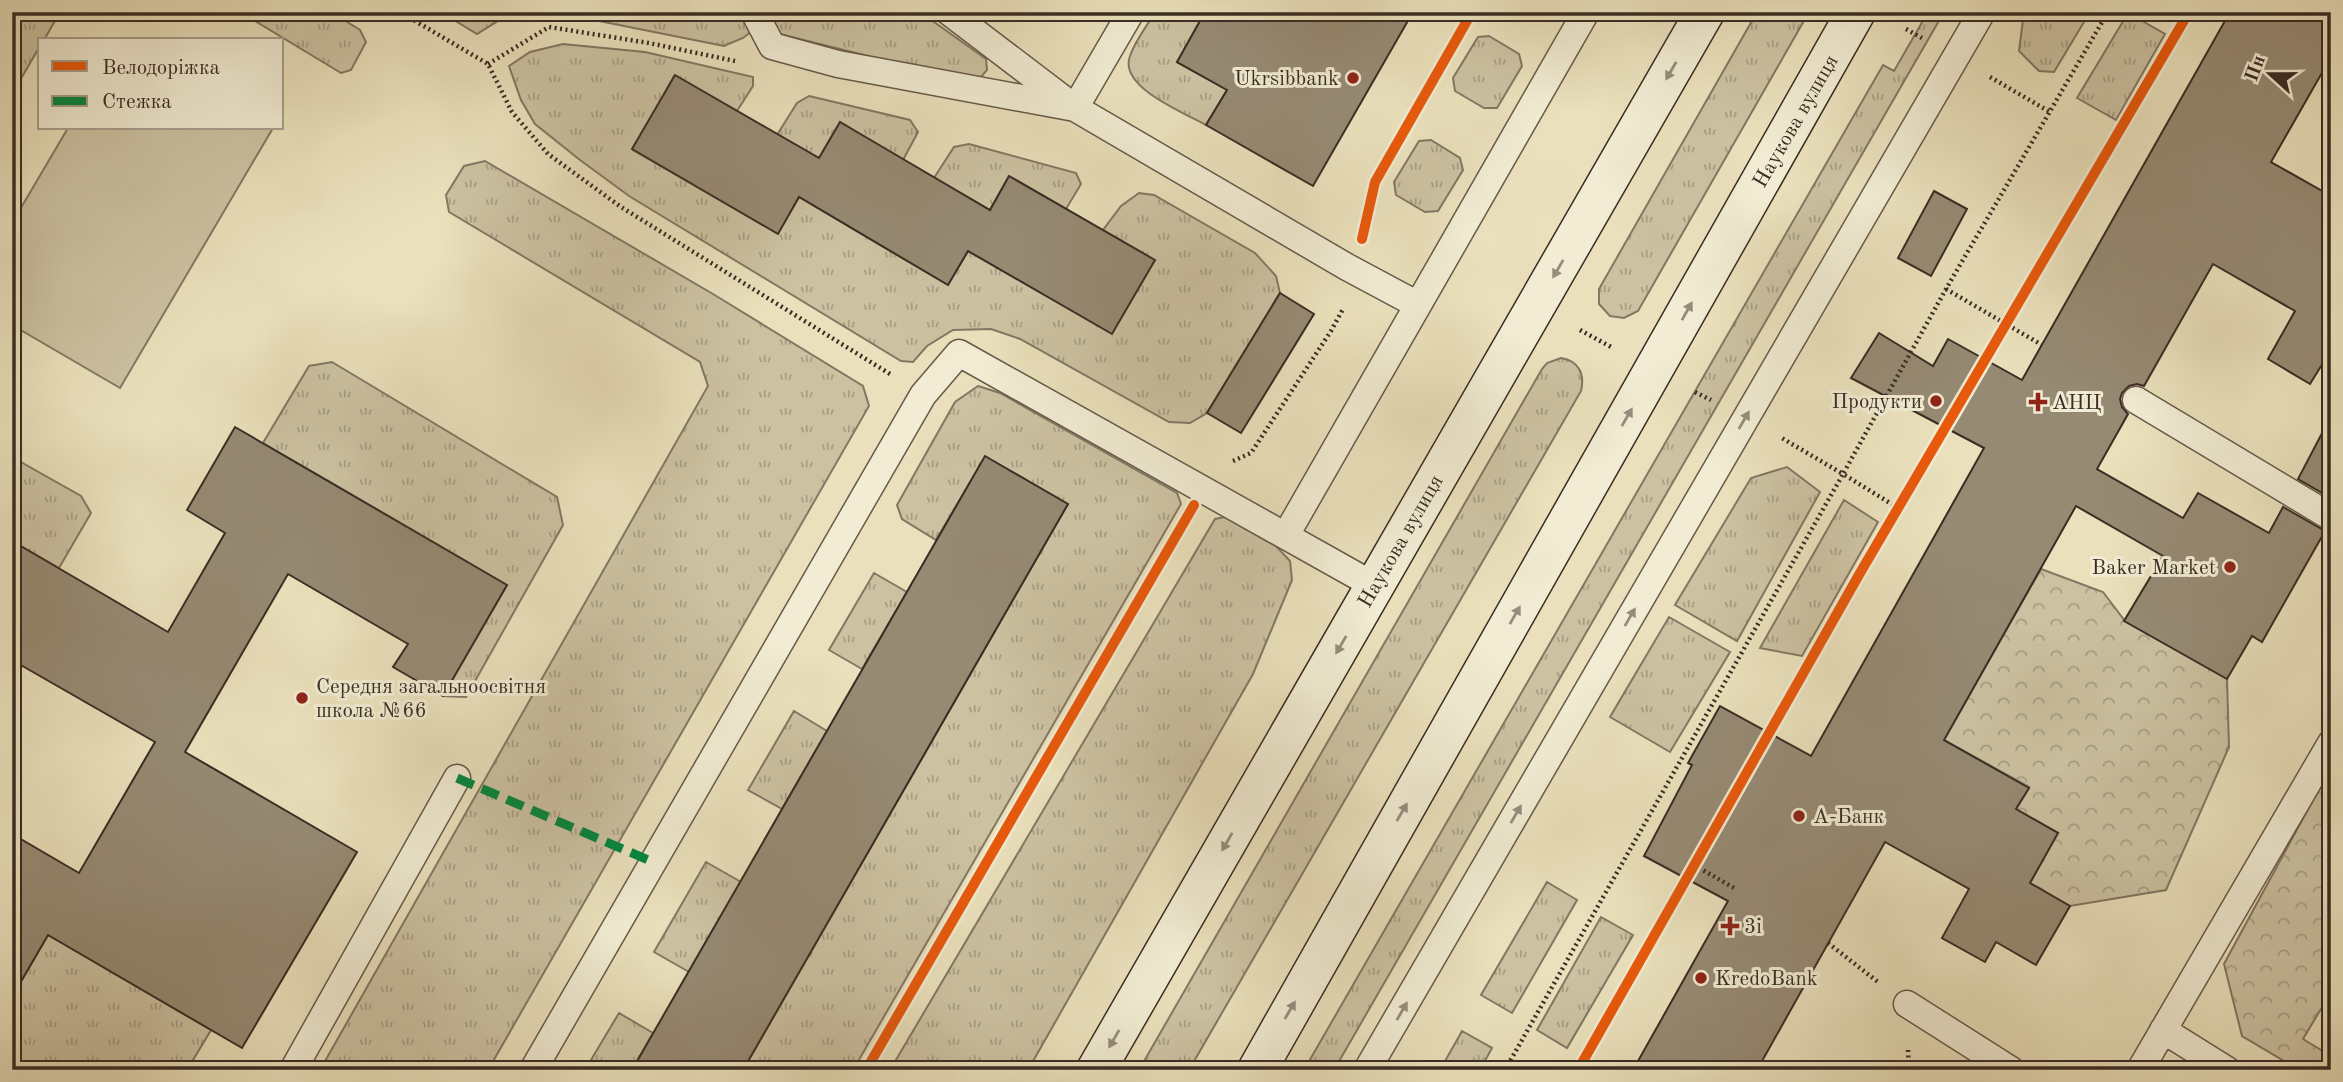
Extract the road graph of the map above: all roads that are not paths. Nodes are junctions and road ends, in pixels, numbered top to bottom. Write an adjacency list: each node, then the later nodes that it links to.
1 (754, 12): 8 (lane)
2 (1131, 12): 8 (lane)
3 (1586, 12): 9 (lane)
4 (1705, 12): 13 (main road, Наукова вулиця, one-way to 13)
5 (1856, 12): 21 (main road, Наукова вулиця, one-way to 5)
6 (1982, 12): 22 (lane, one-way to 6)
7 (953, 14): 8 (lane)
8 (1075, 108): 9 (lane)
9 (1418, 305): 12 (lane)
10 (2136, 400): 11 (lane)
11 (2331, 517)
12 (1286, 535): 13 (lane); 19 (lane)
13 (1375, 586): 20 (main road, Наукова вулиця, one-way to 20)
14 (2331, 743): 17 (lane)
15 (457, 778): 18 (lane)
16 (1908, 1004): 23 (lane)
17 (2163, 1030): 24 (lane); 25 (lane)
18 (293, 1070)
19 (533, 1070)
20 (1096, 1070)
21 (1257, 1070)
22 (1367, 1070)
23 (2011, 1070)
24 (2140, 1070)
25 (2227, 1070)

